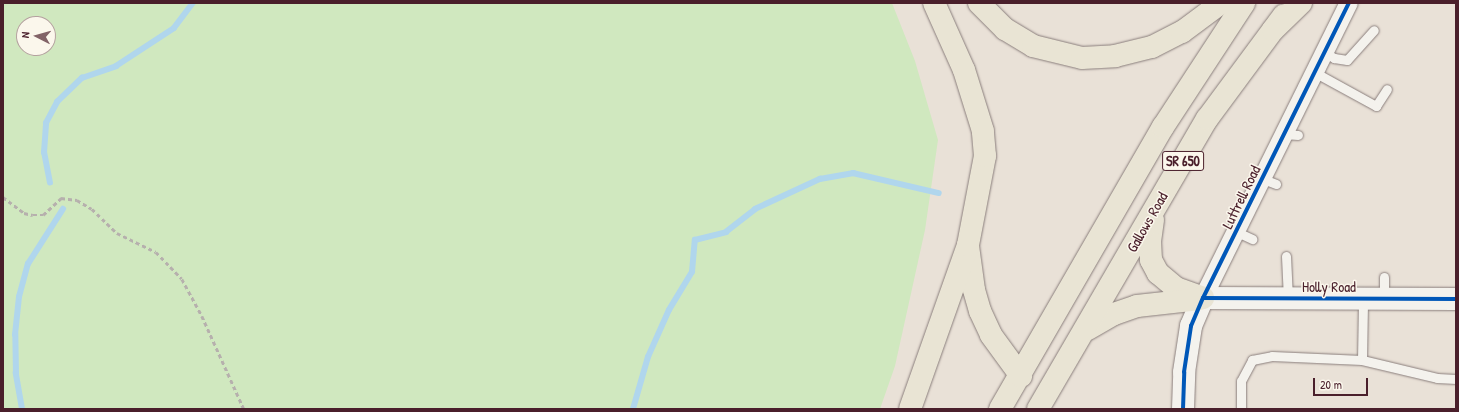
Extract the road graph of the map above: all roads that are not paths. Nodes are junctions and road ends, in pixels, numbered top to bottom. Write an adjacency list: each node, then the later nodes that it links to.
1 (934, 3): 14 (main road)
2 (979, 3): 3 (main road)
3 (1221, 3)
4 (1244, 3): 23 (main road, SR 650)
5 (1294, 3): 8 (main road, Gallows Road / SR 650)
6 (1301, 3): 8 (main road)
7 (1349, 3): 10 (street, Luttrell Road)
8 (1273, 30): 13 (main road, Gallows Road / SR 650)
9 (1374, 30): 10 (lane)
10 (1324, 52): 11 (street, Luttrell Road)
11 (1314, 72): 12 (lane); 17 (street, Luttrell Road)
12 (1387, 88)
13 (1158, 203): 17 (main road); 21 (main road, Gallows Road / SR 650)
14 (968, 245): 23 (main road); 26 (main road)
15 (1286, 256): 18 (lane)
16 (1384, 278): 19 (lane)
17 (1202, 298): 18 (street, Holly Road); 21 (main road); 28 (street, Luttrell Road)
18 (1288, 299): 19 (street, Holly Road)
19 (1373, 299): 20 (street, Holly Road); 22 (lane)
20 (1456, 299)
21 (1087, 329): 25 (main road, Gallows Road / SR 650)
22 (1362, 360): 24 (lane); 29 (lane)
23 (1021, 376): 25 (main road); 27 (main road, SR 650)
24 (1456, 379)
25 (1045, 407)
26 (910, 409)
27 (1000, 409)
28 (1183, 409)
29 (1240, 409)

